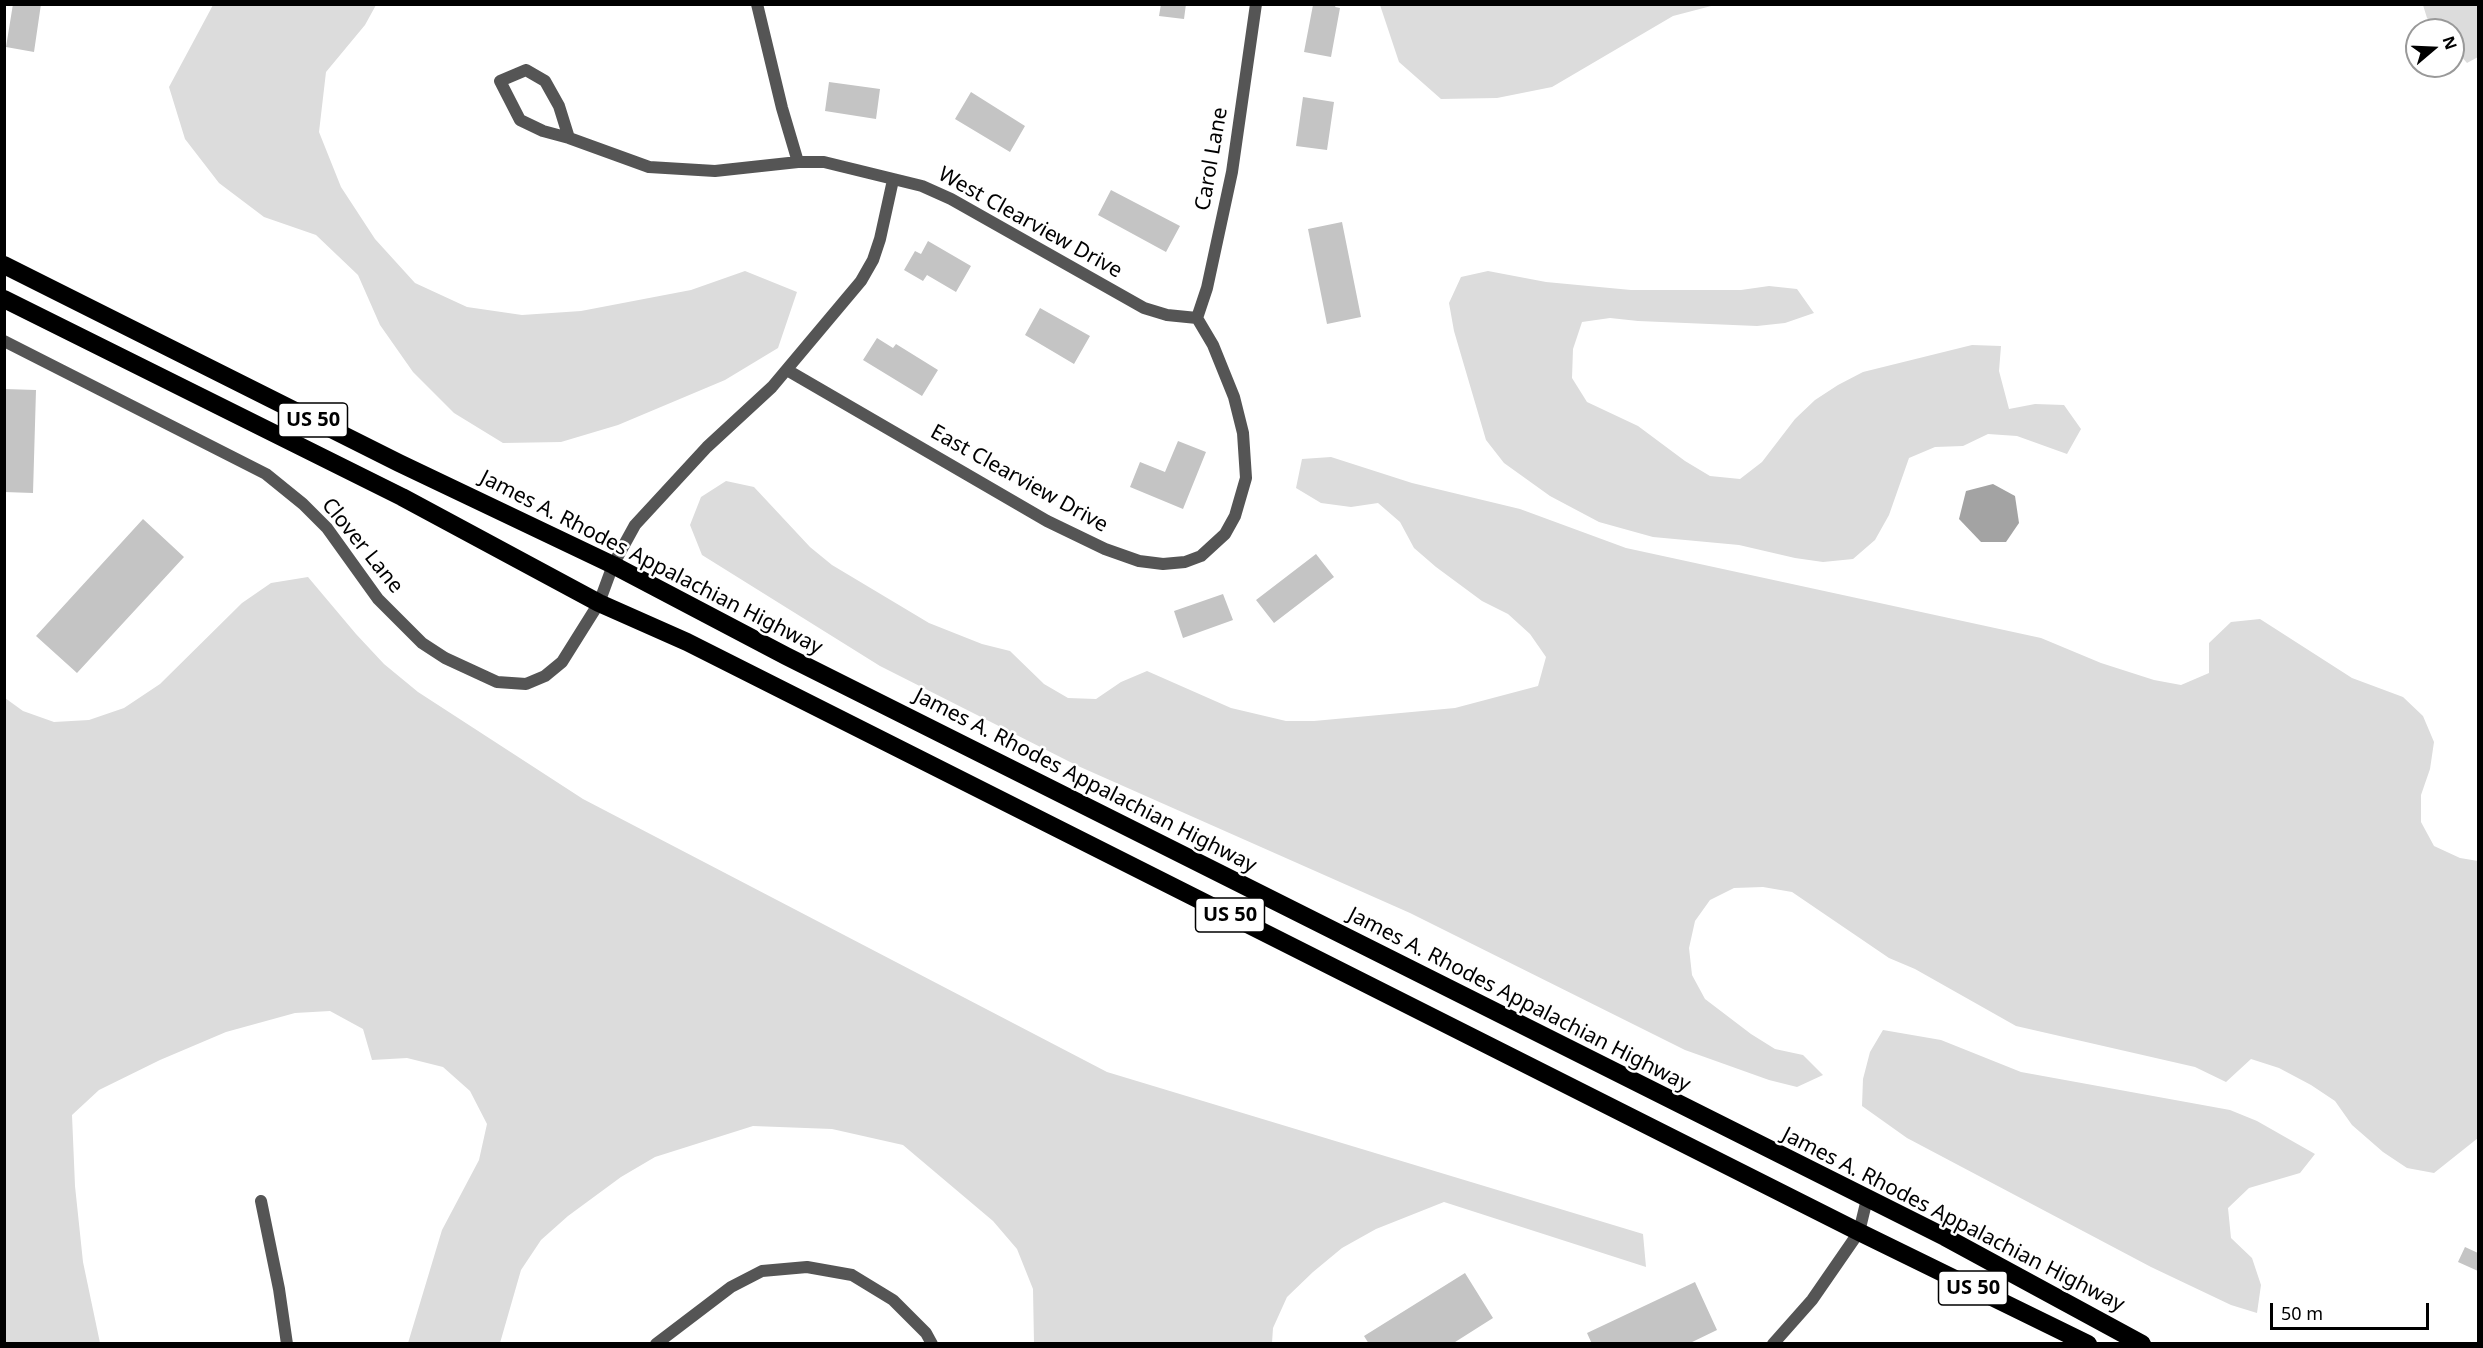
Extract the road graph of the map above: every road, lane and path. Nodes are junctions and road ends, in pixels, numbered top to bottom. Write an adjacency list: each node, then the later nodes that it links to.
1 (758, 4): 4 (street)
2 (1256, 4): 8 (street, Carol Lane)
3 (569, 138): 3 (street, West Clearview Drive); 4 (street, West Clearview Drive)
4 (798, 162): 5 (street, West Clearview Drive)
5 (892, 180): 8 (street, West Clearview Drive); 10 (street)
6 (4, 265): 11 (highway, James A. Rhodes Appalachian Highway / US 50)
7 (4, 299): 12 (highway, US 50)
8 (1197, 318): 10 (street, East Clearview Drive)
9 (4, 341): 12 (street, Clover Lane)
10 (788, 370): 11 (street)
11 (613, 565): 12 (street, Clover Lane); 13 (highway, James A. Rhodes Appalachian Highway / US 50)
12 (599, 603): 15 (highway, US 50)
13 (1868, 1199): 15 (street); 21 (highway, James A. Rhodes Appalachian Highway / US 50)
14 (261, 1201): 16 (street)
15 (1859, 1232): 19 (street); 20 (highway, US 50)
16 (287, 1344)
17 (656, 1344): 18 (street)
18 (932, 1344)
19 (1773, 1344)
20 (2088, 1344)
21 (2142, 1344)

